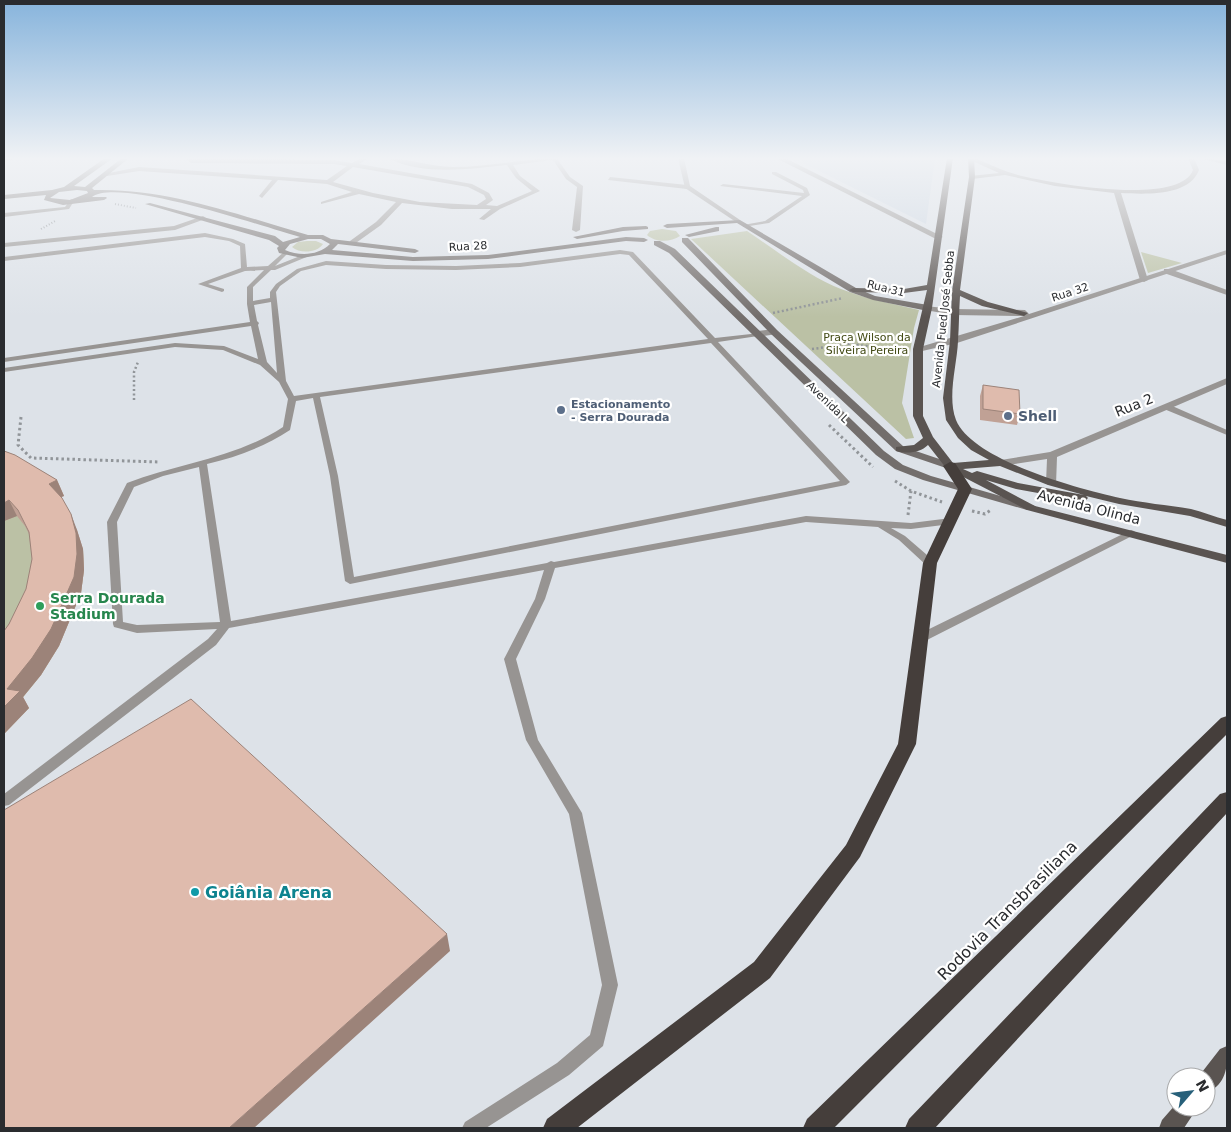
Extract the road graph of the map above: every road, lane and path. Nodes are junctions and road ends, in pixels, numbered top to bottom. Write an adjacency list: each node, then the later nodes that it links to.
1 (49, 211): 13 (lane)
2 (176, 211): 15 (main road)
3 (212, 211): 20 (main road)
4 (393, 211): 25 (street)
5 (494, 211): 16 (street)
6 (578, 211): 19 (street)
7 (724, 211): 17 (street)
8 (784, 211): 17 (lane)
9 (886, 211): 21 (street)
10 (943, 211): 21 (main road, Avenida Fued José Sebba)
11 (967, 211): 41 (main road, Avenida Fued José Sebba)
12 (1123, 211): 38 (street)
13 (4, 215)
14 (62, 218): 27 (path)
15 (203, 218): 27 (lane); 29 (main road)
16 (482, 220)
17 (742, 223): 18 (main road, Rua 28); 23 (main road); 42 (main road, Rua 31)
18 (656, 227): 22 (main road); 23 (main road); 25 (main road, Rua 28)
19 (576, 230)
20 (308, 237): 24 (main road, Rua 28); 29 (main road)
21 (939, 237): 39 (main road, Avenida Fued José Sebba)
22 (644, 240): 26 (main road, Rua 28); 30 (main road, Rua 28)
23 (681, 240): 26 (main road); 52 (main road, Avenida L)
24 (332, 241): 25 (main road, Rua 28); 30 (main road)
25 (353, 243)
26 (657, 243): 53 (main road, Avenida L)
27 (12, 244): 28 (lane)
28 (4, 245)
29 (282, 245): 32 (main road)
30 (323, 252): 33 (main road, Rua 28)
31 (1227, 252): 37 (street, Rua 32)
32 (285, 253): 33 (main road, Rua 28); 35 (lane)
33 (307, 255): 35 (lane)
34 (4, 259): 36 (lane)
35 (270, 269): 36 (lane); 45 (lane)
36 (244, 270): 40 (lane)
37 (1166, 271): 38 (street, Rua 32); 43 (street)
38 (1144, 280): 47 (street, Rua 32)
39 (930, 287): 42 (main road); 46 (main road, Avenida Fued José Sebba)
40 (222, 290)
41 (956, 290): 48 (main road, Avenida Fued José Sebba); 49 (main road)
42 (857, 292): 46 (main road, Rua 31); 50 (path)
43 (1227, 293)
44 (274, 299): 45 (lane); 54 (lane); 62 (lane)
45 (250, 304): 51 (lane)
46 (928, 308): 48 (street, Rua 31); 57 (main road, Avenida Fued José Sebba)
47 (1048, 311): 49 (street, Rua 31); 55 (street, Rua 32)
48 (954, 312): 49 (street, Rua 31); 55 (main road, Avenida Fued José Sebba)
49 (1024, 314)
50 (776, 320)
51 (256, 323): 59 (lane); 60 (lane)
52 (774, 332): 53 (street); 72 (main road, Avenida L)
53 (758, 334): 54 (lane); 84 (main road, Avenida L)
54 (714, 340): 64 (lane); 64 (lane)
55 (954, 341): 57 (street, Rua 32); 74 (main road, Avenida Fued José Sebba)
56 (143, 349): 60 (lane); 61 (lane); 66 (path)
57 (918, 351): 58 (path); 71 (main road, Avenida Fued José Sebba)
58 (815, 356)
59 (4, 360)
60 (263, 363): 62 (lane)
61 (4, 370)
62 (282, 381): 65 (lane)
63 (1227, 381): 67 (street, Rua 2)
64 (316, 396): 65 (lane)
65 (292, 399): 75 (lane)
66 (134, 400)
67 (1167, 407): 70 (lane); 73 (street, Rua 2)
68 (21, 417): 78 (path)
69 (826, 422): 77 (path)
70 (1227, 434)
71 (928, 438): 72 (main road); 76 (main road, Avenida Fued José Sebba)
72 (900, 449): 76 (main road, Avenida L)
73 (1052, 455): 74 (street, Rua 2); 80 (street)
74 (1001, 463): 76 (main road); 80 (main road, Avenida Fued José Sebba)
75 (203, 464): 78 (lane); 93 (lane)
76 (950, 466): 83 (main road); 84 (highway); 85 (main road, Avenida Olinda)
77 (873, 467)
78 (168, 471): 93 (lane)
79 (888, 477): 81 (path)
80 (1052, 482): 83 (main road, Avenida Olinda)
81 (911, 491): 84 (path); 88 (path)
82 (1002, 501): 84 (main road, Avenida L); 84 (path); 85 (main road, Avenida L)
83 (1119, 501): 86 (main road, Avenida Olinda)
84 (958, 506): 88 (lane); 91 (highway)
85 (1031, 508): 89 (main road, Avenida Olinda)
86 (1227, 524)
87 (882, 525): 88 (lane); 91 (lane); 92 (lane)
88 (911, 526)
89 (1131, 533): 90 (main road, Avenida Olinda); 94 (lane)
90 (1227, 559)
91 (930, 563): 94 (highway)
92 (552, 564): 93 (lane); 101 (lane)
93 (226, 624): 97 (lane)
94 (921, 638): 102 (highway)
95 (1227, 723): 103 (highway, Rodovia Transbrasiliana)
96 (1227, 800): 104 (highway)
97 (4, 801)
98 (1227, 1056): 99 (main road)
99 (1216, 1070)
100 (1179, 1117): 105 (main road)
101 (471, 1128)
102 (556, 1128)
103 (816, 1128)
104 (918, 1128)
105 (1170, 1128)

